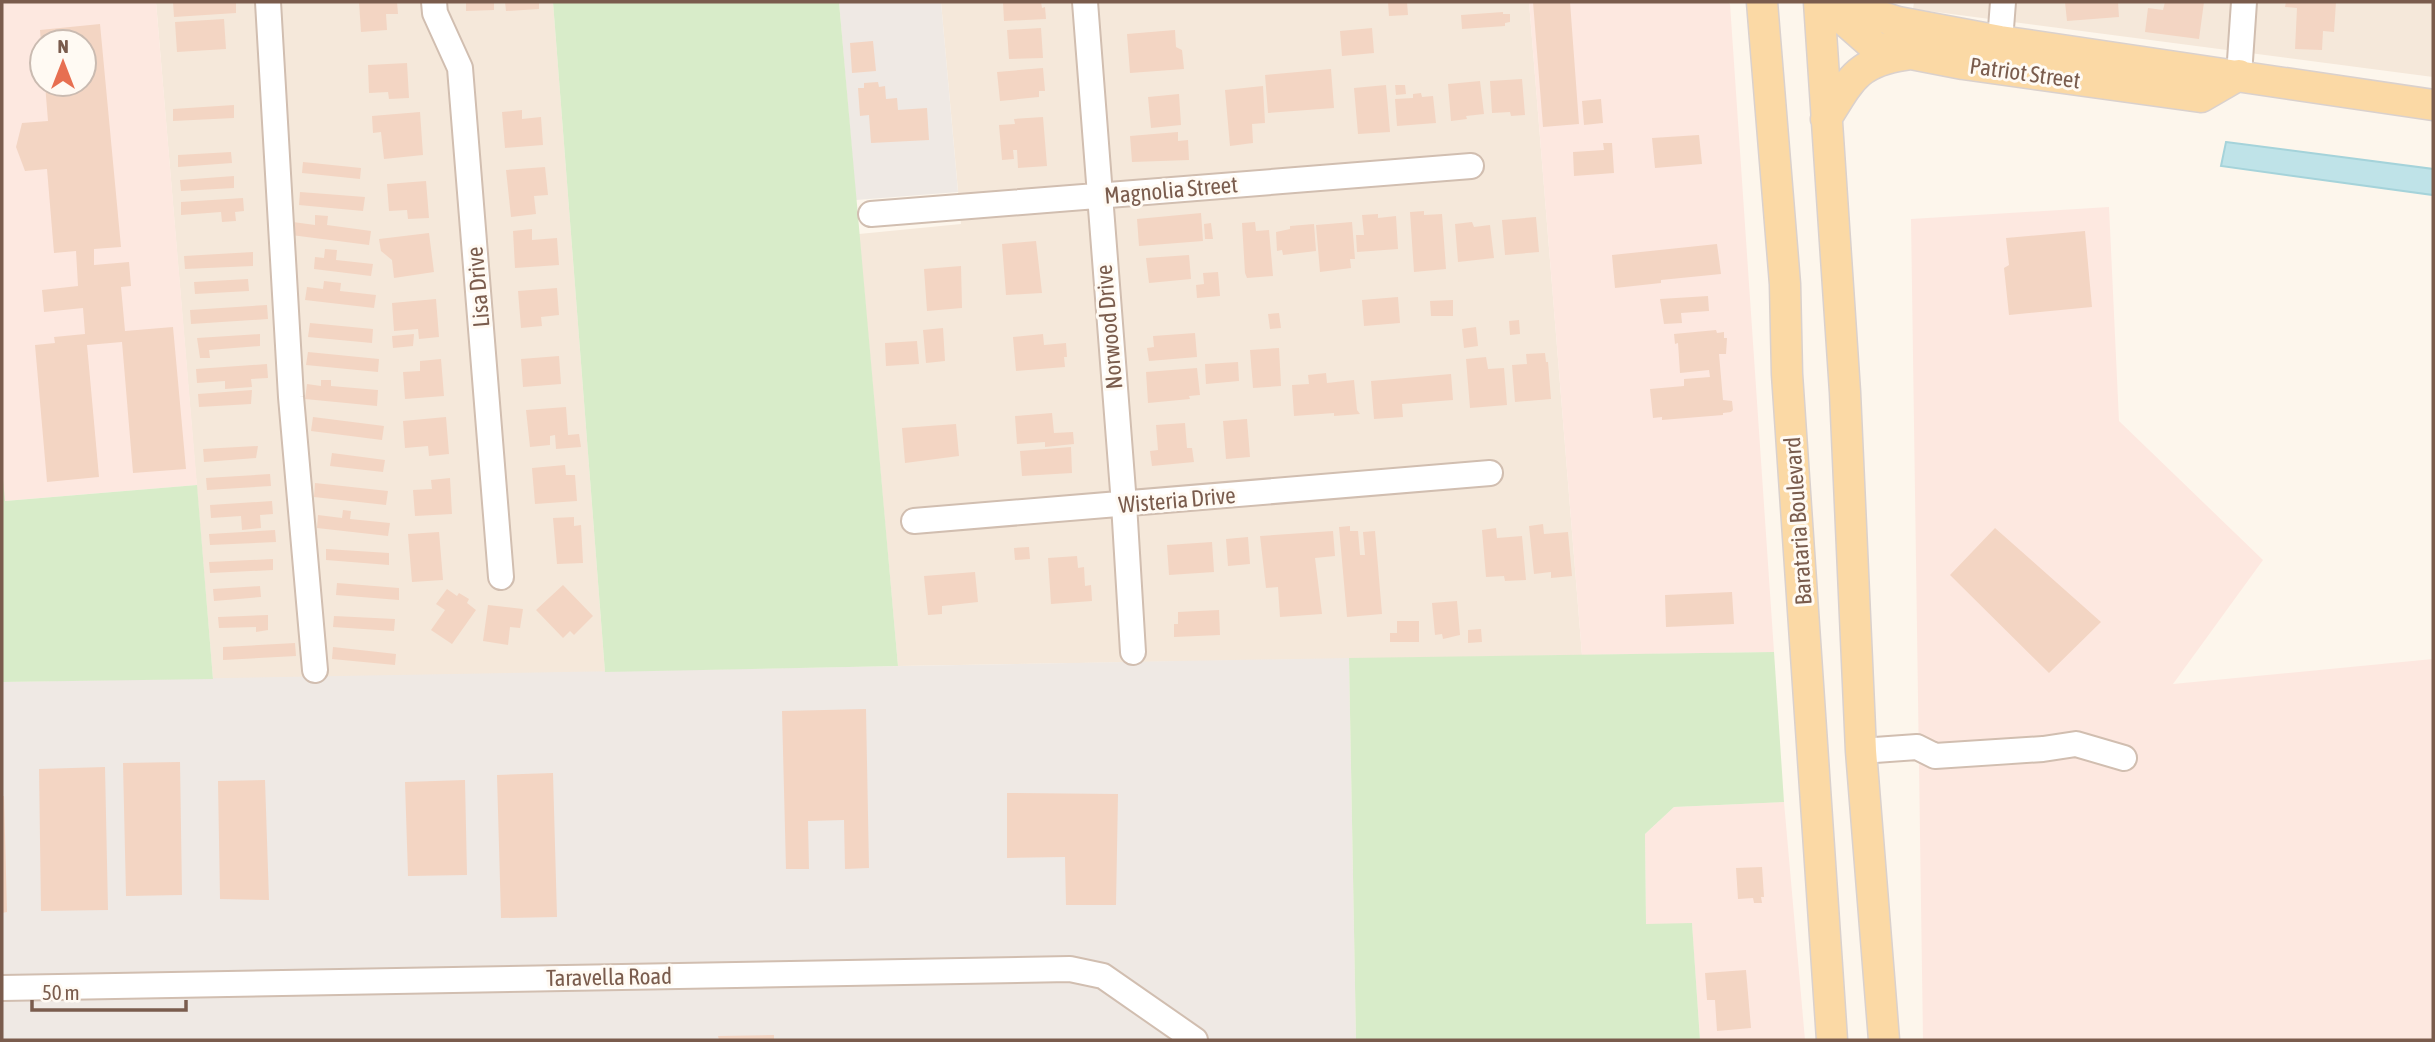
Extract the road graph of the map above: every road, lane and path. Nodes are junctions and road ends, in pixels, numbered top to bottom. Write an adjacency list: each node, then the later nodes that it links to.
1 (268, 2): 22 (street)
2 (434, 2): 20 (street, Lisa Drive)
3 (1085, 2): 15 (street, Norwood Drive)
4 (1762, 2): 26 (main road, Barataria Boulevard)
5 (1822, 2): 10 (main road, Patriot Street); 13 (main road)
6 (1833, 2): 9 (main road, Patriot Street)
7 (2003, 2): 9 (street)
8 (2244, 2): 11 (street)
9 (2000, 41): 11 (main road, Patriot Street)
10 (1910, 54): 11 (main road, Patriot Street); 13 (main road)
11 (2239, 75): 12 (main road, Patriot Street)
12 (2433, 105)
13 (1826, 119): 23 (main road)
14 (1471, 166): 15 (street, Magnolia Street)
15 (1099, 196): 16 (street, Magnolia Street); 18 (street, Norwood Drive)
16 (871, 214)
17 (1490, 473): 18 (street, Wisteria Drive)
18 (1124, 504): 19 (street, Wisteria Drive); 21 (street, Norwood Drive)
19 (914, 521)
20 (501, 577)
21 (1133, 652)
22 (316, 670)
23 (1861, 751): 24 (street); 28 (main road)
24 (2124, 758)
25 (2, 988): 27 (street, Taravella Road)
26 (1833, 1039)
27 (1195, 1040)
28 (1884, 1040)

